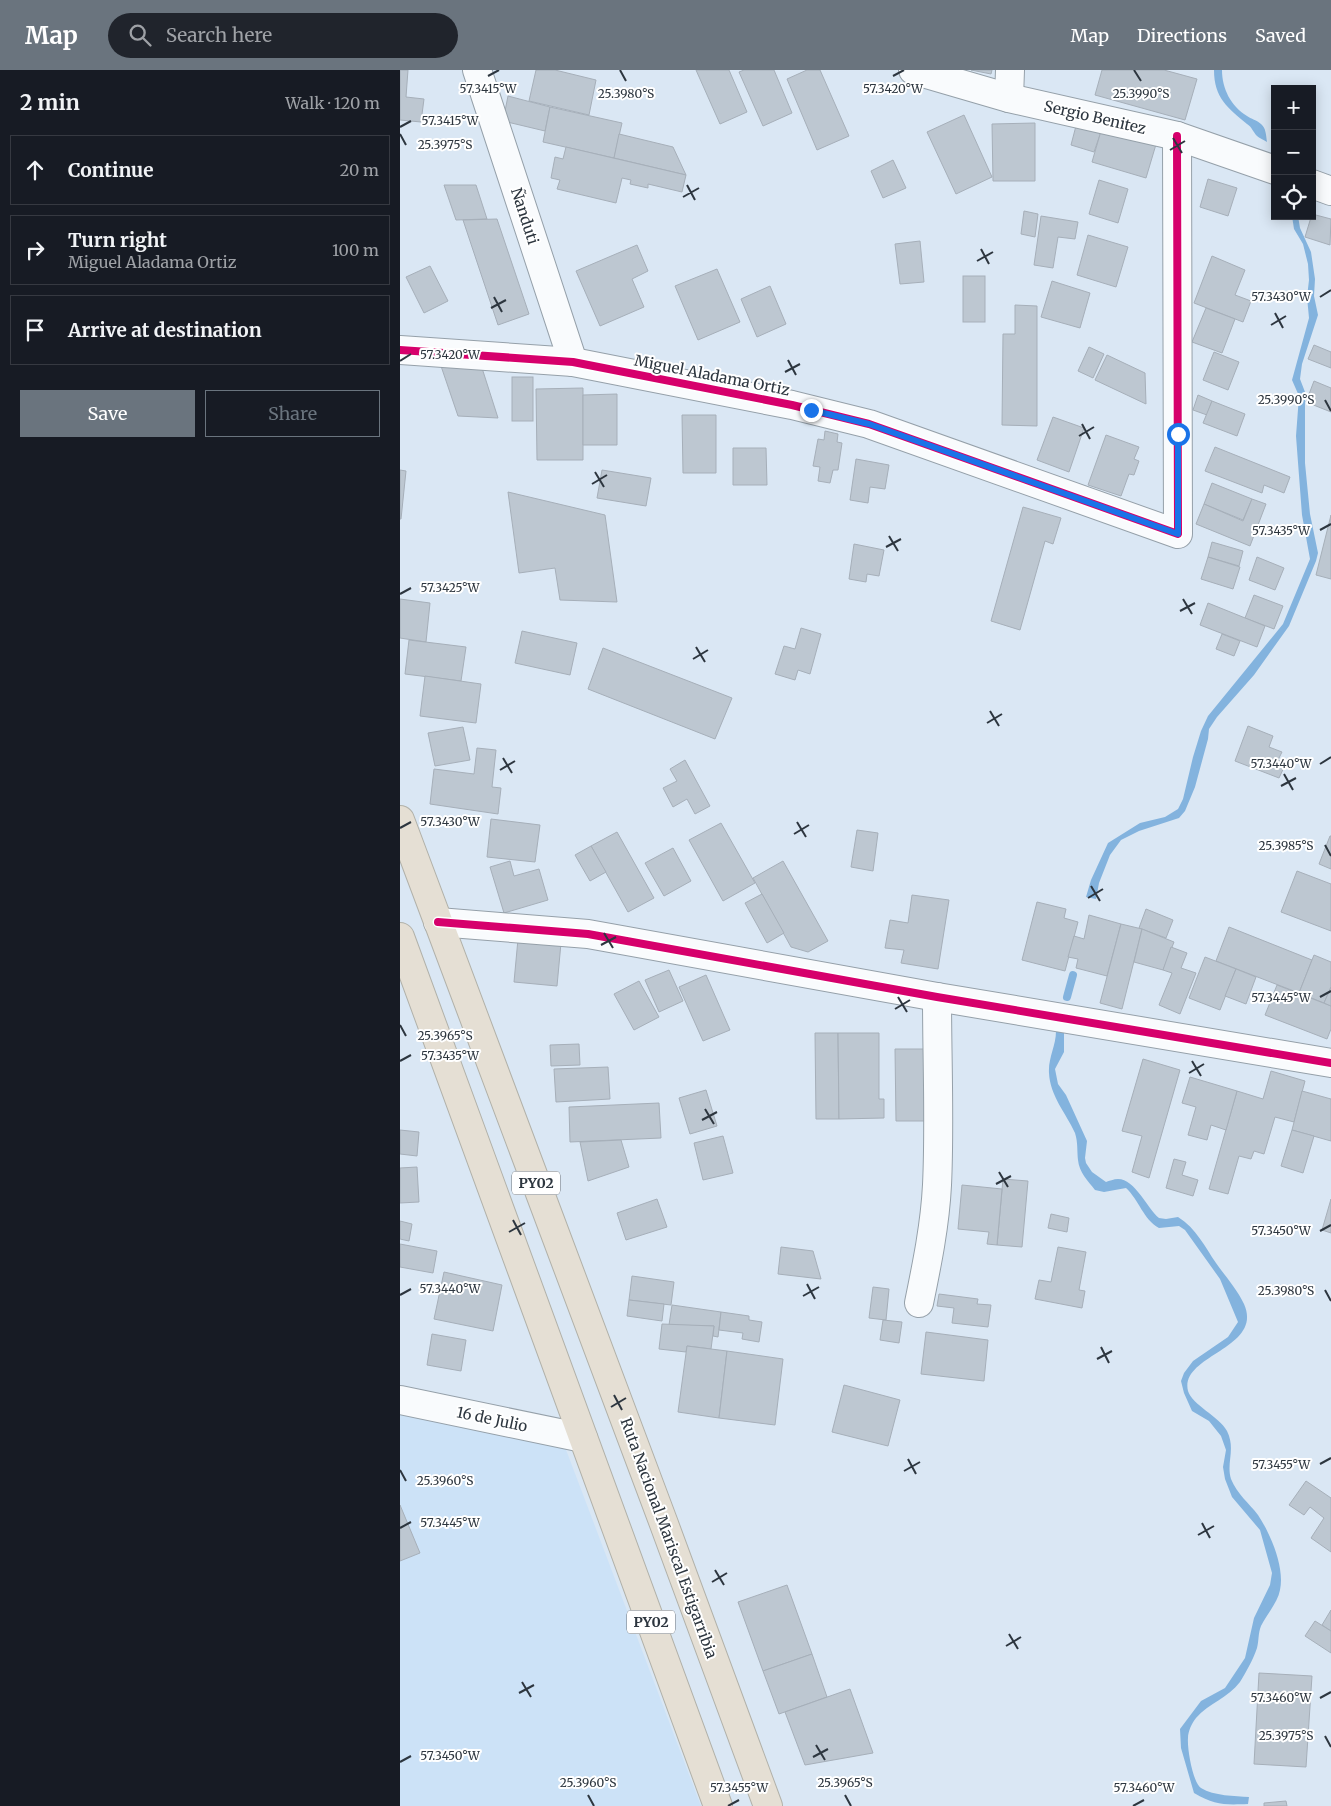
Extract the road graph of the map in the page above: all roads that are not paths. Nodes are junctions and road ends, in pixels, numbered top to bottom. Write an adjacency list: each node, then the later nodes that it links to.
1 (476, 70): 10 (street, Ñanduti)
2 (913, 70): 4 (street, Sergio Benitez)
3 (1010, 70): 4 (street)
4 (1009, 98): 5 (street, Sergio Benitez)
5 (1177, 136): 6 (street, Sergio Benitez); 10 (street, Miguel Aladama Ortiz)
6 (1271, 169)
7 (1316, 185): 8 (street)
8 (1331, 191)
9 (400, 350): 10 (street, Miguel Aladama Ortiz)
10 (573, 362)
11 (400, 820): 12 (highway, Ruta Nacional Mariscal Estigarribia / PY02)
12 (438, 922): 14 (street); 20 (highway, Ruta Nacional Mariscal Estigarribia / PY02)
13 (400, 937): 18 (highway, PY02)
14 (937, 997): 15 (street); 16 (street)
15 (1331, 1063)
16 (920, 1303)
17 (400, 1400): 18 (street, 16 de Julio)
18 (584, 1438): 19 (highway, PY02)
19 (718, 1806)
20 (768, 1806)

